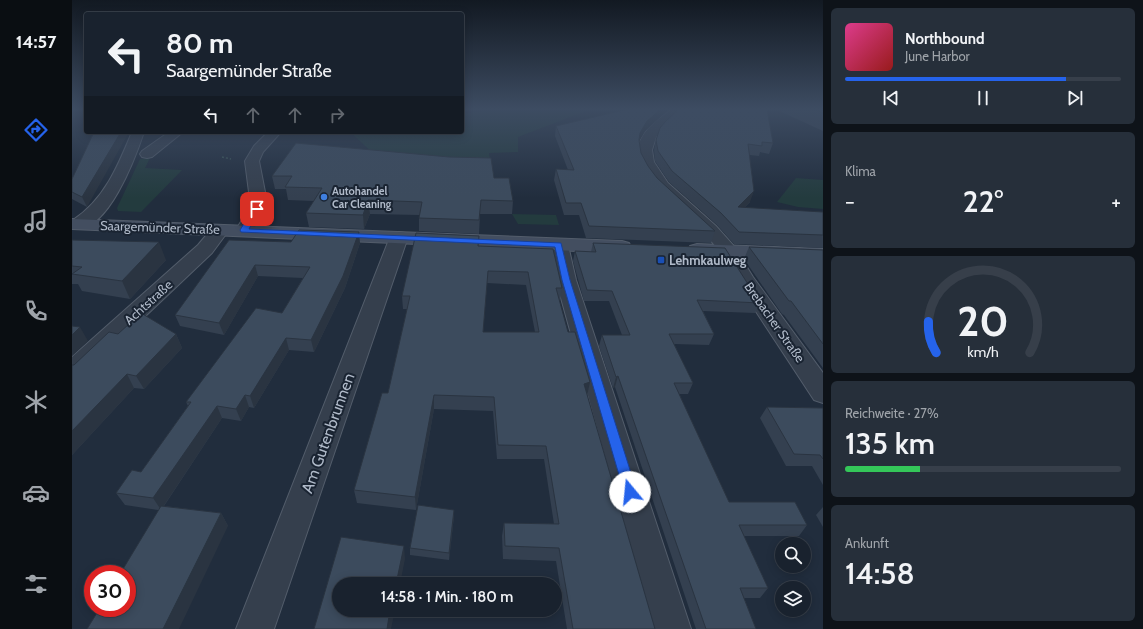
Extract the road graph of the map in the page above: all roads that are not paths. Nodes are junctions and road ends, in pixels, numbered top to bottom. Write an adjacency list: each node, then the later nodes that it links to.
1 (136, 138): 6 (street)
2 (168, 138): 5 (street)
3 (269, 138): 8 (street)
4 (649, 138): 13 (street)
5 (147, 154)
6 (75, 224): 7 (street, Saargemünder Straße)
7 (220, 230): 8 (street, Saargemünder Straße); 15 (street, Achtstraße)
8 (244, 230): 9 (street, Saargemünder Straße)
9 (399, 237): 10 (street, Saargemünder Straße); 17 (street, Am Gutenbrunnen)
10 (559, 245): 11 (street, Saargemünder Straße); 18 (street)
11 (640, 248)
12 (678, 249): 13 (street)
13 (727, 252): 14 (street); 16 (street, Brebacher Straße)
14 (823, 255)
15 (72, 371)
16 (823, 392)
17 (255, 629)
18 (672, 629)

